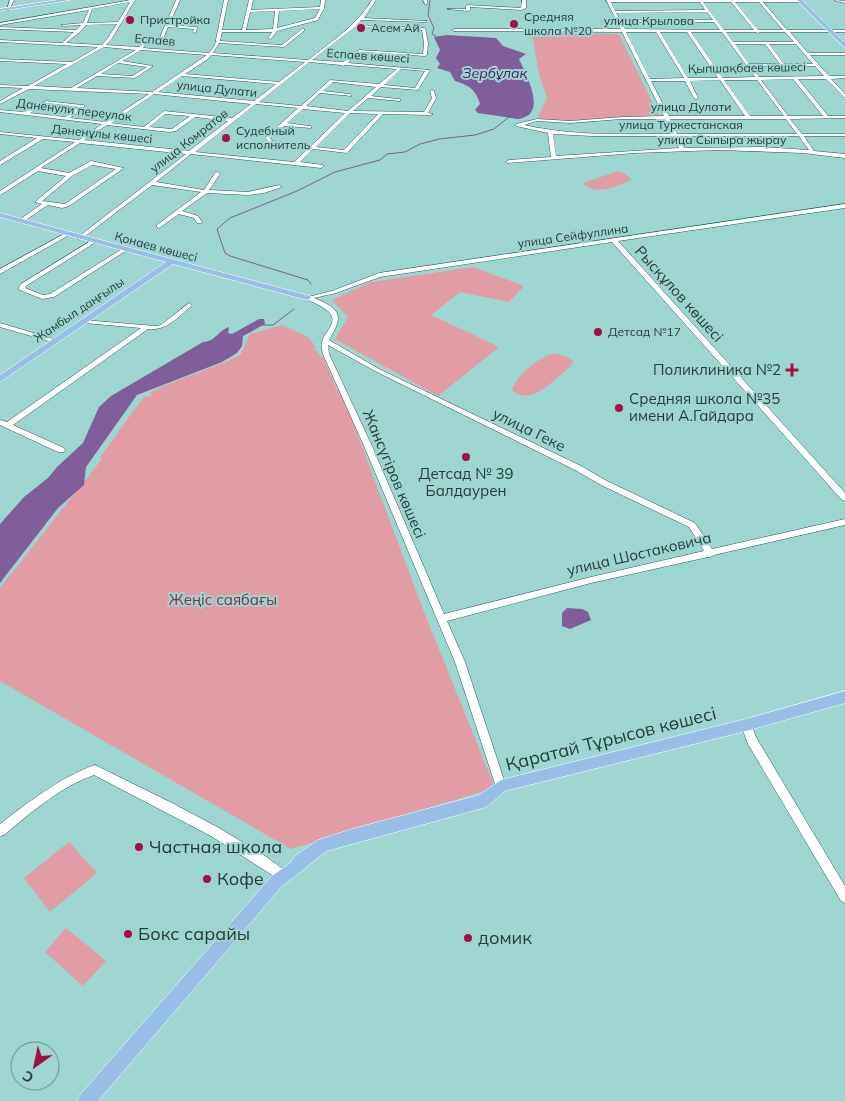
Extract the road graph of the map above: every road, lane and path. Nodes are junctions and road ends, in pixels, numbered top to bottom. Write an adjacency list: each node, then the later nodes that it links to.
1 (12, 0): 20 (street)
2 (68, 0): 20 (main road)
3 (178, 0): 37 (street)
4 (226, 0): 39 (street)
5 (251, 0): 23 (street)
6 (323, 0): 19 (street)
7 (374, 0): 28 (street, улица Комратов)
8 (524, 0): 21 (street)
9 (645, 0): 12 (street); 13 (street)
10 (837, 0): 17 (street)
11 (132, 1): 18 (street); 34 (street)
12 (609, 1): 27 (street)
13 (701, 1): 16 (street); 26 (street)
14 (760, 1): 15 (street); 16 (street); 52 (street)
15 (800, 1): 53 (main road)
16 (732, 2): 51 (street)
17 (845, 2)
18 (91, 8): 33 (street); 36 (street)
19 (322, 8): 24 (street); 40 (street)
20 (8, 9): 22 (main road)
21 (449, 9)
22 (0, 10)
23 (250, 10): 24 (street); 43 (street)
24 (277, 10): 40 (street)
25 (660, 11): 26 (street); 27 (street); 31 (street)
26 (708, 11): 32 (street)
27 (613, 12): 30 (street)
28 (361, 19): 29 (street); 38 (street, улица Комратов)
29 (425, 21)
30 (618, 21): 31 (street); 49 (street)
31 (667, 21): 32 (street); 45 (street)
32 (716, 21): 50 (street)
33 (85, 24): 34 (street); 35 (street); 42 (street)
34 (117, 24): 62 (street)
35 (39, 25)
36 (0, 26): 42 (street)
37 (168, 26): 47 (street); 64 (street)
38 (354, 26): 68 (street); 71 (street, улица Комратов)
39 (220, 30): 43 (street); 57 (street)
40 (275, 30): 43 (street); 55 (street)
41 (303, 30): 57 (street)
42 (79, 31): 61 (street)
43 (244, 31)
44 (658, 31): 45 (street, улица Крылова); 49 (street, улица Крылова); 86 (street)
45 (674, 31): 46 (street, улица Крылова)
46 (688, 31): 50 (street, улица Крылова); 84 (street)
47 (195, 32)
48 (527, 32): 49 (street, улица Крылова)
49 (624, 32): 85 (street)
50 (725, 32): 51 (street, улица Крылова); 58 (street)
51 (758, 32): 52 (street, улица Крылова)
52 (789, 32): 53 (street, улица Крылова); 60 (street)
53 (831, 32): 54 (street, улица Крылова); 63 (main road)
54 (845, 32)
55 (270, 38)
56 (0, 41): 61 (street, Еспаев)
57 (218, 42): 65 (street)
58 (731, 43): 59 (street); 74 (street)
59 (766, 43): 60 (street); 75 (street)
60 (797, 43): 66 (street)
61 (63, 44): 62 (street, Еспаев)
62 (102, 46): 64 (street, Еспаев); 72 (street)
63 (845, 46)
64 (140, 49): 65 (street, Еспаев); 70 (street)
65 (211, 54): 71 (street, Еспаев); 79 (street)
66 (807, 54): 67 (street); 76 (street)
67 (845, 54)
68 (425, 55): 73 (street)
69 (0, 60): 72 (street)
70 (117, 62): 78 (street); 78 (street)
71 (308, 62): 73 (street, Еспаев көшесі); 87 (street, улица Комратов)
72 (72, 63): 90 (street)
73 (343, 65): 77 (street, Еспаев көшесі)
74 (748, 65): 75 (street); 80 (street)
75 (783, 65): 76 (street)
76 (817, 65): 82 (street)
77 (400, 68): 88 (street); 88 (street, Еспаев көшесі)
78 (94, 75): 91 (street)
79 (180, 75): 87 (street); 94 (street)
80 (757, 77): 81 (street, Қыпшақбаев көшесі); 84 (street, Қыпшақбаев көшесі); 113 (street)
81 (794, 77): 82 (street, Қыпшақбаев көшесі); 114 (street)
82 (828, 77): 83 (street, Қыпшақбаев көшесі); 97 (street)
83 (845, 77)
84 (720, 78): 86 (street, Қыпшақбаев көшесі); 112 (street)
85 (649, 80): 86 (street, Қыпшақбаев көшесі); 111 (street)
86 (687, 80): 98 (street)
87 (279, 83): 101 (street, улица Комратов)
88 (381, 85): 93 (street); 96 (street)
89 (0, 86): 90 (street, улица Дулати)
90 (29, 87): 91 (street, улица Дулати); 100 (street)
91 (72, 89): 94 (street, улица Дулати)
92 (432, 91): 107 (street)
93 (319, 92): 95 (street); 102 (street)
94 (153, 93): 101 (street, улица Дулати); 118 (street)
95 (350, 96)
96 (369, 96): 99 (street); 104 (street)
97 (845, 97)
98 (696, 98)
99 (398, 100)
100 (0, 103)
101 (255, 103): 102 (street, улица Дулати); 117 (street, улица Комратов)
102 (301, 108): 104 (street, улица Дулати); 119 (street)
103 (0, 111): 105 (street, Даненули переулок)
104 (349, 112): 106 (street, улица Дулати); 131 (street)
105 (25, 114): 116 (street, Даненули переулок); 116 (street)
106 (381, 114): 107 (street, улица Дулати); 131 (street)
107 (425, 114): 108 (street, улица Дулати)
108 (431, 114)
109 (195, 115): 117 (street, Даненули переулок); 121 (street, Даненули переулок); 121 (street, Даненули переулок)
110 (641, 117): 111 (street, улица Дулати); 120 (street, улица Дулати); 125 (street)
111 (667, 117): 112 (street, улица Дулати); 126 (street)
112 (748, 117): 113 (street, улица Дулати)
113 (786, 117): 114 (street, улица Дулати); 127 (street)
114 (827, 117): 115 (street, улица Дулати)
115 (845, 117)
116 (66, 119): 118 (street, Даненули переулок)
117 (233, 120): 134 (street, улица Комратов)
118 (105, 124): 121 (street, Даненули переулок); 130 (street)
119 (283, 124): 122 (street); 131 (street)
120 (518, 125): 123 (street, улица Туркестанская)
121 (145, 128)
122 (309, 128)
123 (550, 132): 125 (street, улица Туркестанская); 138 (street)
124 (0, 133): 129 (street, Дәненұлы көшесі)
125 (646, 135): 126 (street, улица Туркестанская)
126 (674, 135): 127 (street, улица Туркестанская); 132 (street)
127 (800, 135): 128 (street, улица Туркестанская); 133 (street)
128 (845, 135)
129 (41, 138): 130 (street, Дәненұлы көшесі); 136 (street)
130 (79, 142): 134 (street, Дәненұлы көшесі); 143 (street)
131 (311, 148): 141 (street)
132 (682, 148): 133 (street, улица Сыпыра жырау); 138 (street, улица Сыпыра жырау)
133 (812, 151): 137 (street, улица Сыпыра жырау)
134 (191, 153): 141 (street, Дәненұлы көшесі); 146 (street, улица Комратов)
135 (0, 154): 136 (street)
136 (10, 156): 140 (street)
137 (845, 156)
138 (554, 158): 139 (street, улица Сыпыра жырау)
139 (508, 162)
140 (0, 163)
141 (296, 163): 142 (street, Дәненұлы көшесі)
142 (321, 166)
143 (36, 169): 145 (street); 149 (street)
144 (216, 174): 148 (street)
145 (70, 175): 150 (street); 150 (street)
146 (151, 183): 148 (street); 158 (street, улица Комратов)
147 (279, 187): 148 (street)
148 (206, 191): 152 (street)
149 (0, 193)
150 (46, 204): 154 (street)
151 (845, 206): 160 (street, улица Сейфуллина)
152 (178, 212): 155 (street); 156 (street)
153 (0, 215): 154 (main road, Қонаев көшесі)
154 (21, 221): 157 (main road, Қонаев көшесі)
155 (199, 222)
156 (159, 226)
157 (68, 234): 158 (main road, Қонаев көшесі); 163 (street)
158 (80, 238): 159 (main road, Қонаев көшесі)
159 (94, 241): 161 (main road, Қонаев көшесі); 161 (street)
160 (614, 241): 164 (street, улица Сейфуллина); 174 (street, Рысқұлов көшесі)
161 (124, 250): 162 (main road, Қонаев көшесі)
162 (171, 262): 164 (main road, Қонаев көшесі); 166 (main road, Жамбыл даңғылы)
163 (0, 272)
164 (307, 298): 170 (street)
165 (189, 305): 168 (street)
166 (84, 321): 168 (street); 169 (main road, Жамбыл даңғылы)
167 (0, 324): 169 (street)
168 (147, 327): 172 (street)
169 (54, 341): 171 (main road, Жамбыл даңғылы)
170 (326, 341): 176 (street, улица Геке); 177 (street, Жансүгіров көшесі)
171 (0, 379)
172 (4, 423): 173 (street)
173 (61, 450)
174 (845, 498)
175 (845, 522): 176 (street, улица Шостаковича)
176 (710, 554): 177 (street, улица Шостаковича)
177 (441, 619): 180 (street)
178 (845, 697): 179 (main road, Қаратай Тұрысов көшесі)
179 (746, 725): 180 (main road, Қаратай Тұрысов көшесі); 183 (street)
180 (502, 786): 182 (main road, Қаратай Тұрысов көшесі)
181 (0, 831): 182 (street)
182 (283, 876): 184 (main road, Қаратай Тұрысов көшесі)
183 (845, 896)
184 (86, 1101)

